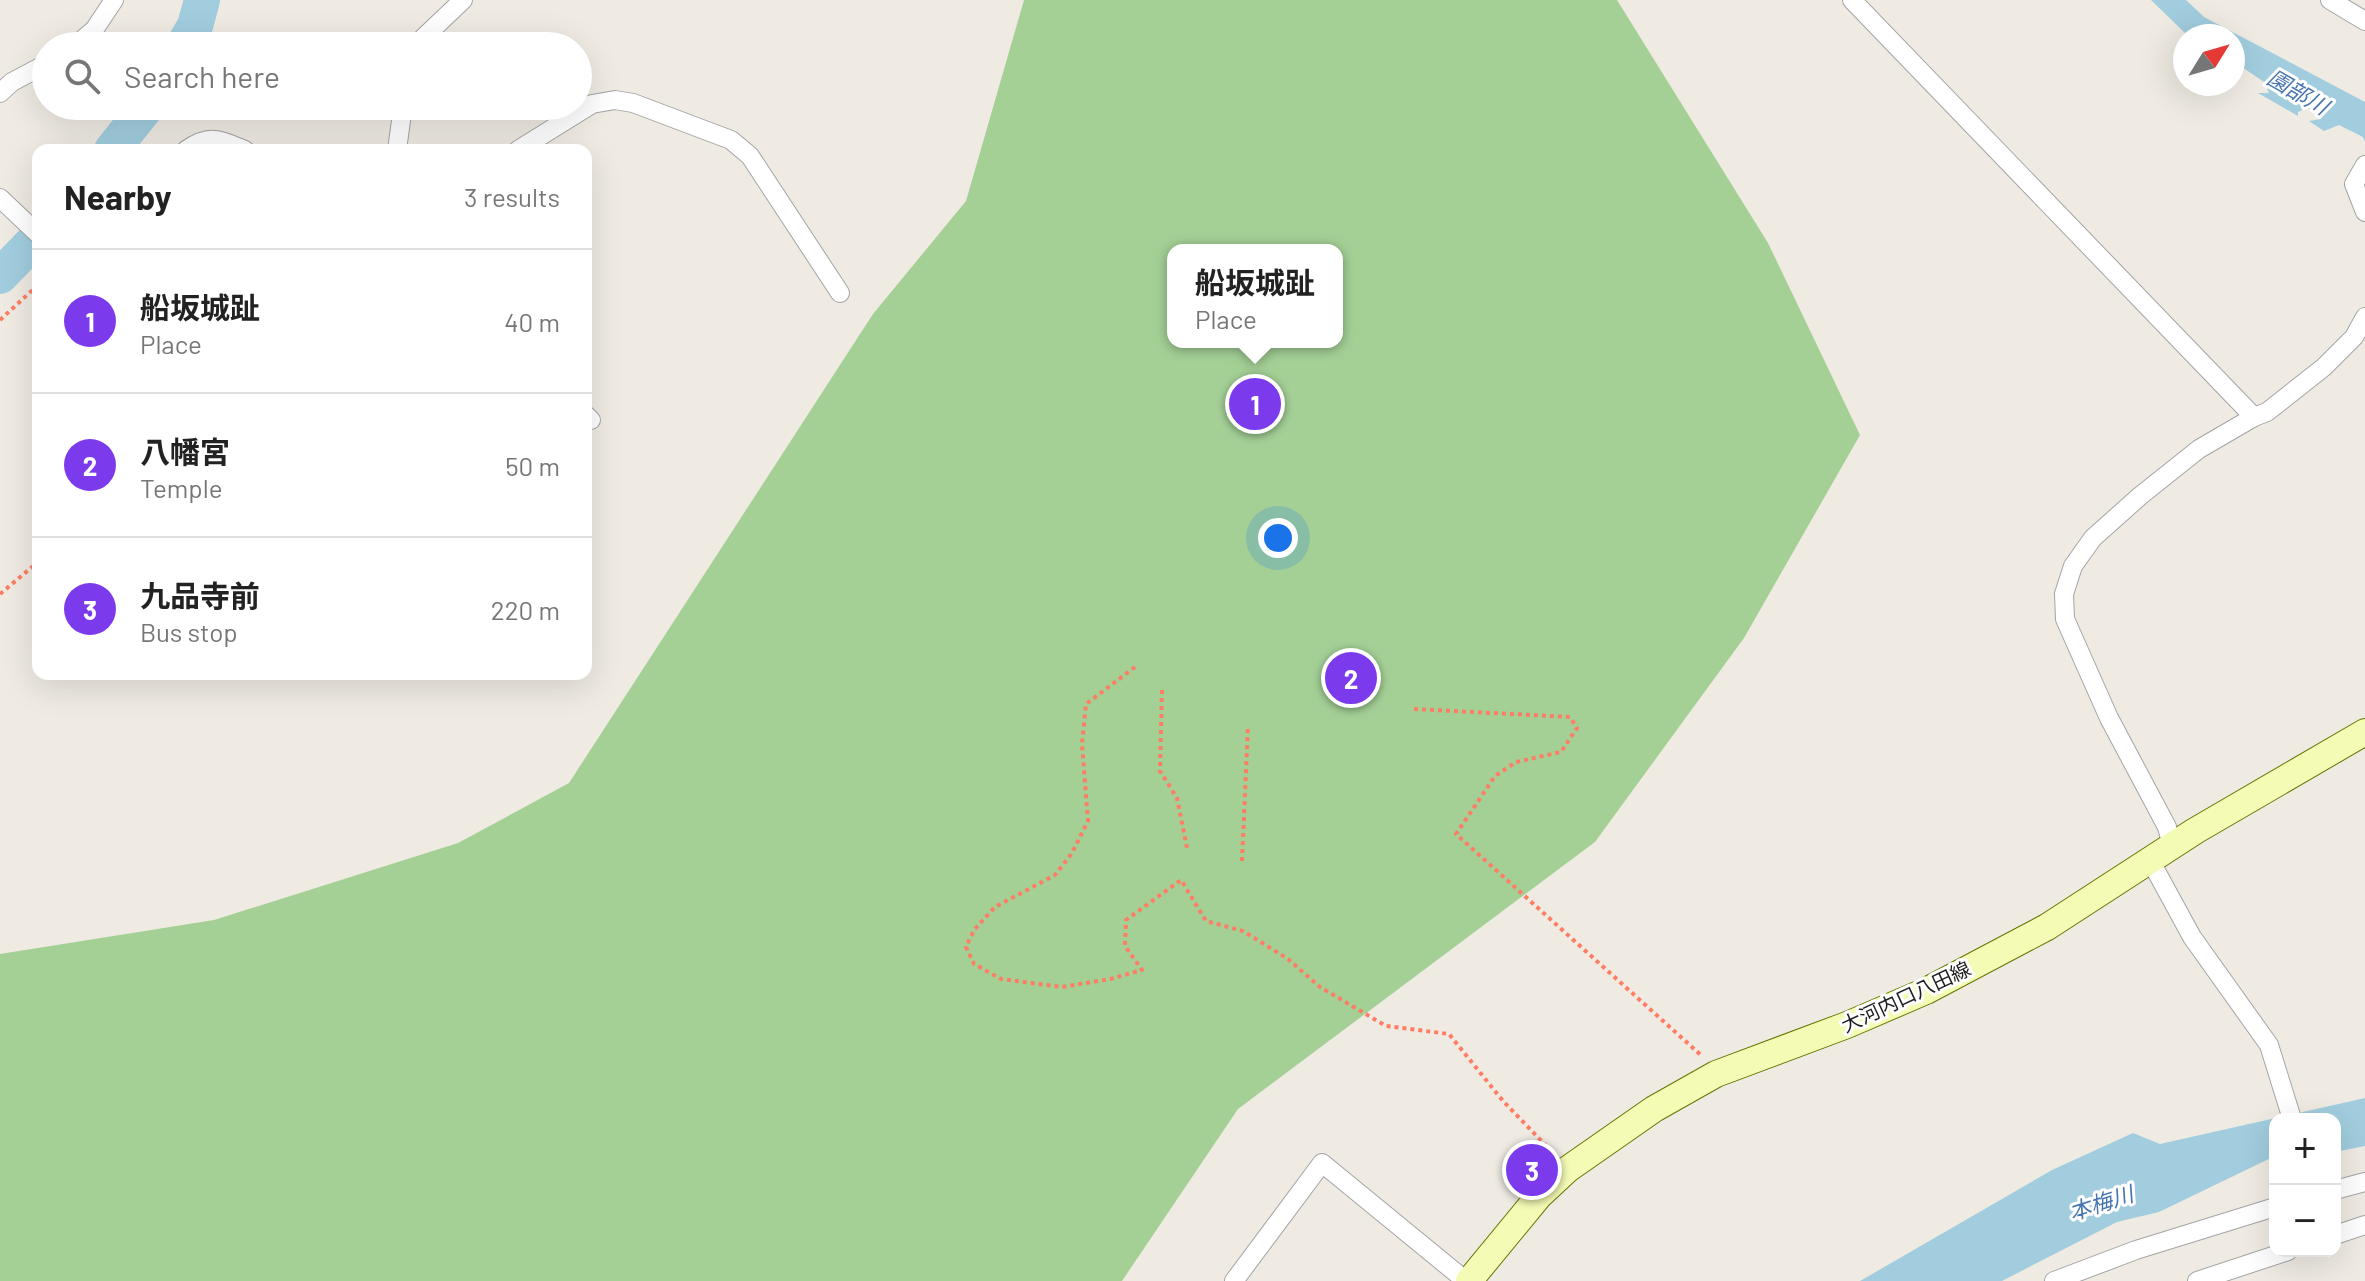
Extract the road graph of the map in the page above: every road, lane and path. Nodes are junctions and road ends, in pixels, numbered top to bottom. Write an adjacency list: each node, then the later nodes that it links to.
1 (114, 0): 6 (street)
2 (463, 0): 7 (street)
3 (1852, 0): 25 (street)
4 (2330, 0): 5 (street)
5 (2365, 21)
6 (92, 32)
7 (429, 32)
8 (32, 71): 9 (street)
9 (0, 93)
10 (592, 104): 22 (street)
11 (401, 120): 15 (street)
12 (566, 120): 16 (street)
13 (195, 144): 14 (street)
14 (230, 144)
15 (398, 144)
16 (528, 144)
17 (2365, 165): 19 (street)
18 (0, 198): 20 (street)
19 (2365, 212)
20 (32, 228)
21 (32, 291): 24 (path)
22 (840, 293)
23 (2365, 317): 25 (street)
24 (0, 320)
25 (2254, 417): 34 (street)
26 (32, 567): 27 (path)
27 (0, 594)
28 (1135, 667): 38 (path)
29 (1162, 690): 33 (path)
30 (1414, 709): 36 (path)
31 (1248, 726): 35 (path)
32 (2365, 732): 34 (main road, 大河内口八田線)
33 (1187, 848)
34 (2161, 853): 36 (main road, 大河内口八田線); 37 (street)
35 (1242, 861)
36 (1716, 1074): 38 (main road, 大河内口八田線)
37 (2290, 1113)
38 (1568, 1169): 47 (main road, 大河内口八田線)
39 (2365, 1182): 40 (street)
40 (2341, 1188)
41 (2269, 1209): 45 (street)
42 (2365, 1225): 43 (street)
43 (2341, 1233)
44 (2270, 1257): 49 (street)
45 (2082, 1275): 48 (street)
46 (1234, 1281): 47 (street)
47 (1468, 1281)
48 (2054, 1281)
49 (2197, 1281)

